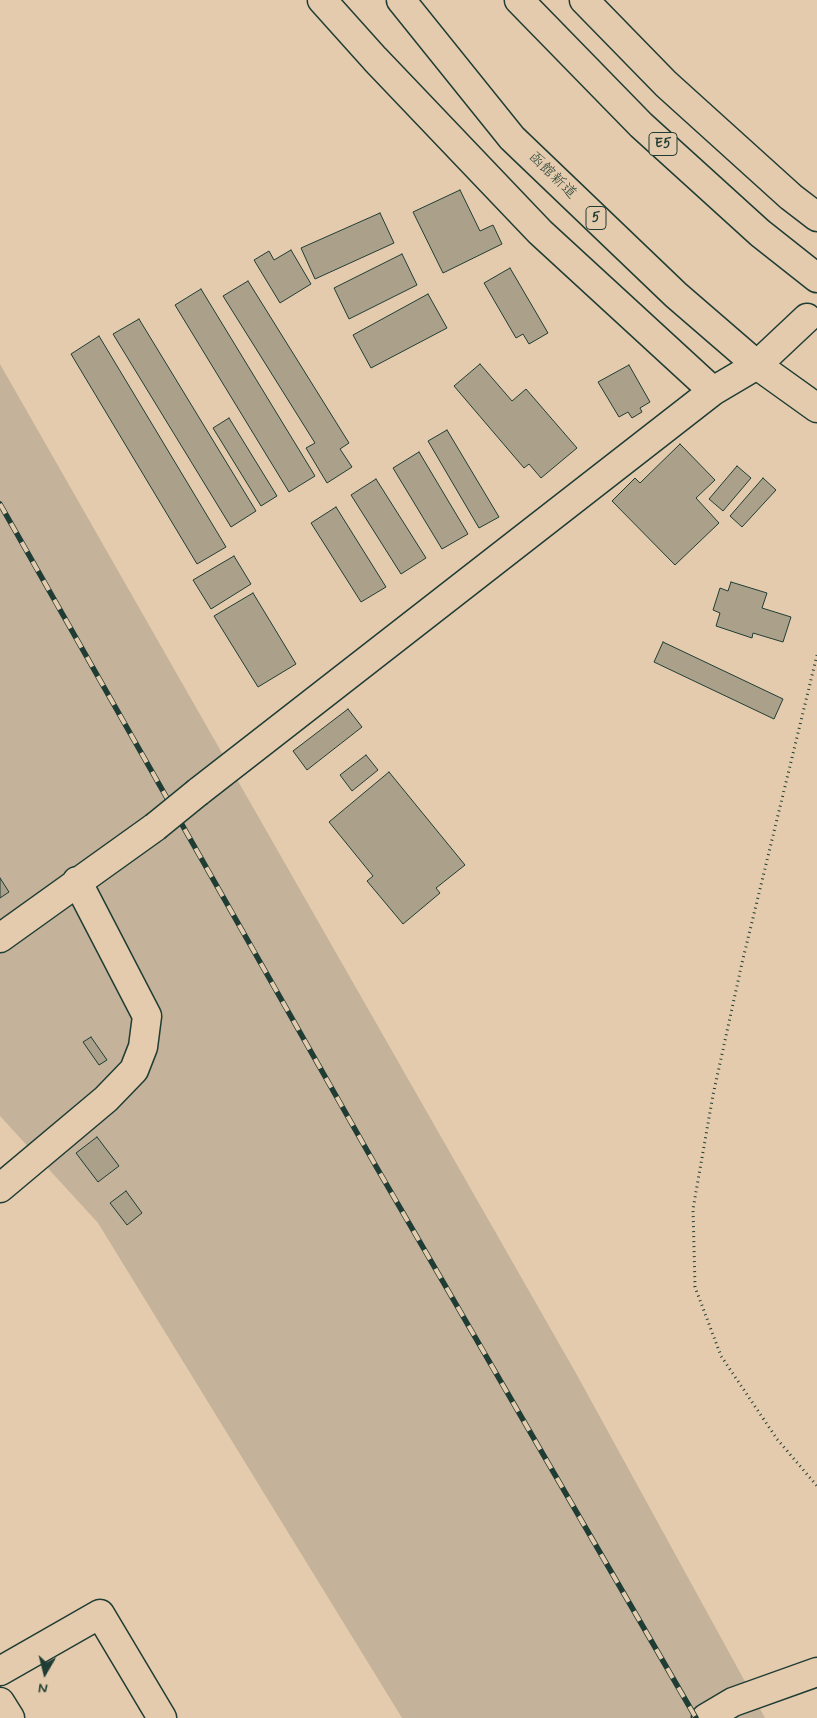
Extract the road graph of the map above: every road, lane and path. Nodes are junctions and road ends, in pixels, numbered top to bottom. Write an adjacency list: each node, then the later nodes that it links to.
1 (322, 0): 9 (main road)
2 (402, 0): 8 (main road, 函館新道 / 5)
3 (519, 0): 6 (main road, E5)
4 (584, 0): 5 (main road)
5 (817, 217)
6 (817, 278)
7 (807, 318): 8 (main road)
8 (757, 365): 9 (main road); 10 (main road, 函館新道 / 5)
9 (713, 391): 12 (main road, bridge)
10 (817, 408)
11 (817, 654): 15 (path)
12 (78, 881): 13 (main road); 14 (main road)
13 (0, 938)
14 (0, 1188)
15 (817, 1486)
16 (0, 1671): 20 (main road)
17 (817, 1672): 21 (main road)
18 (0, 1702): 19 (main road)
19 (10, 1718)
20 (162, 1718)
21 (706, 1718)

